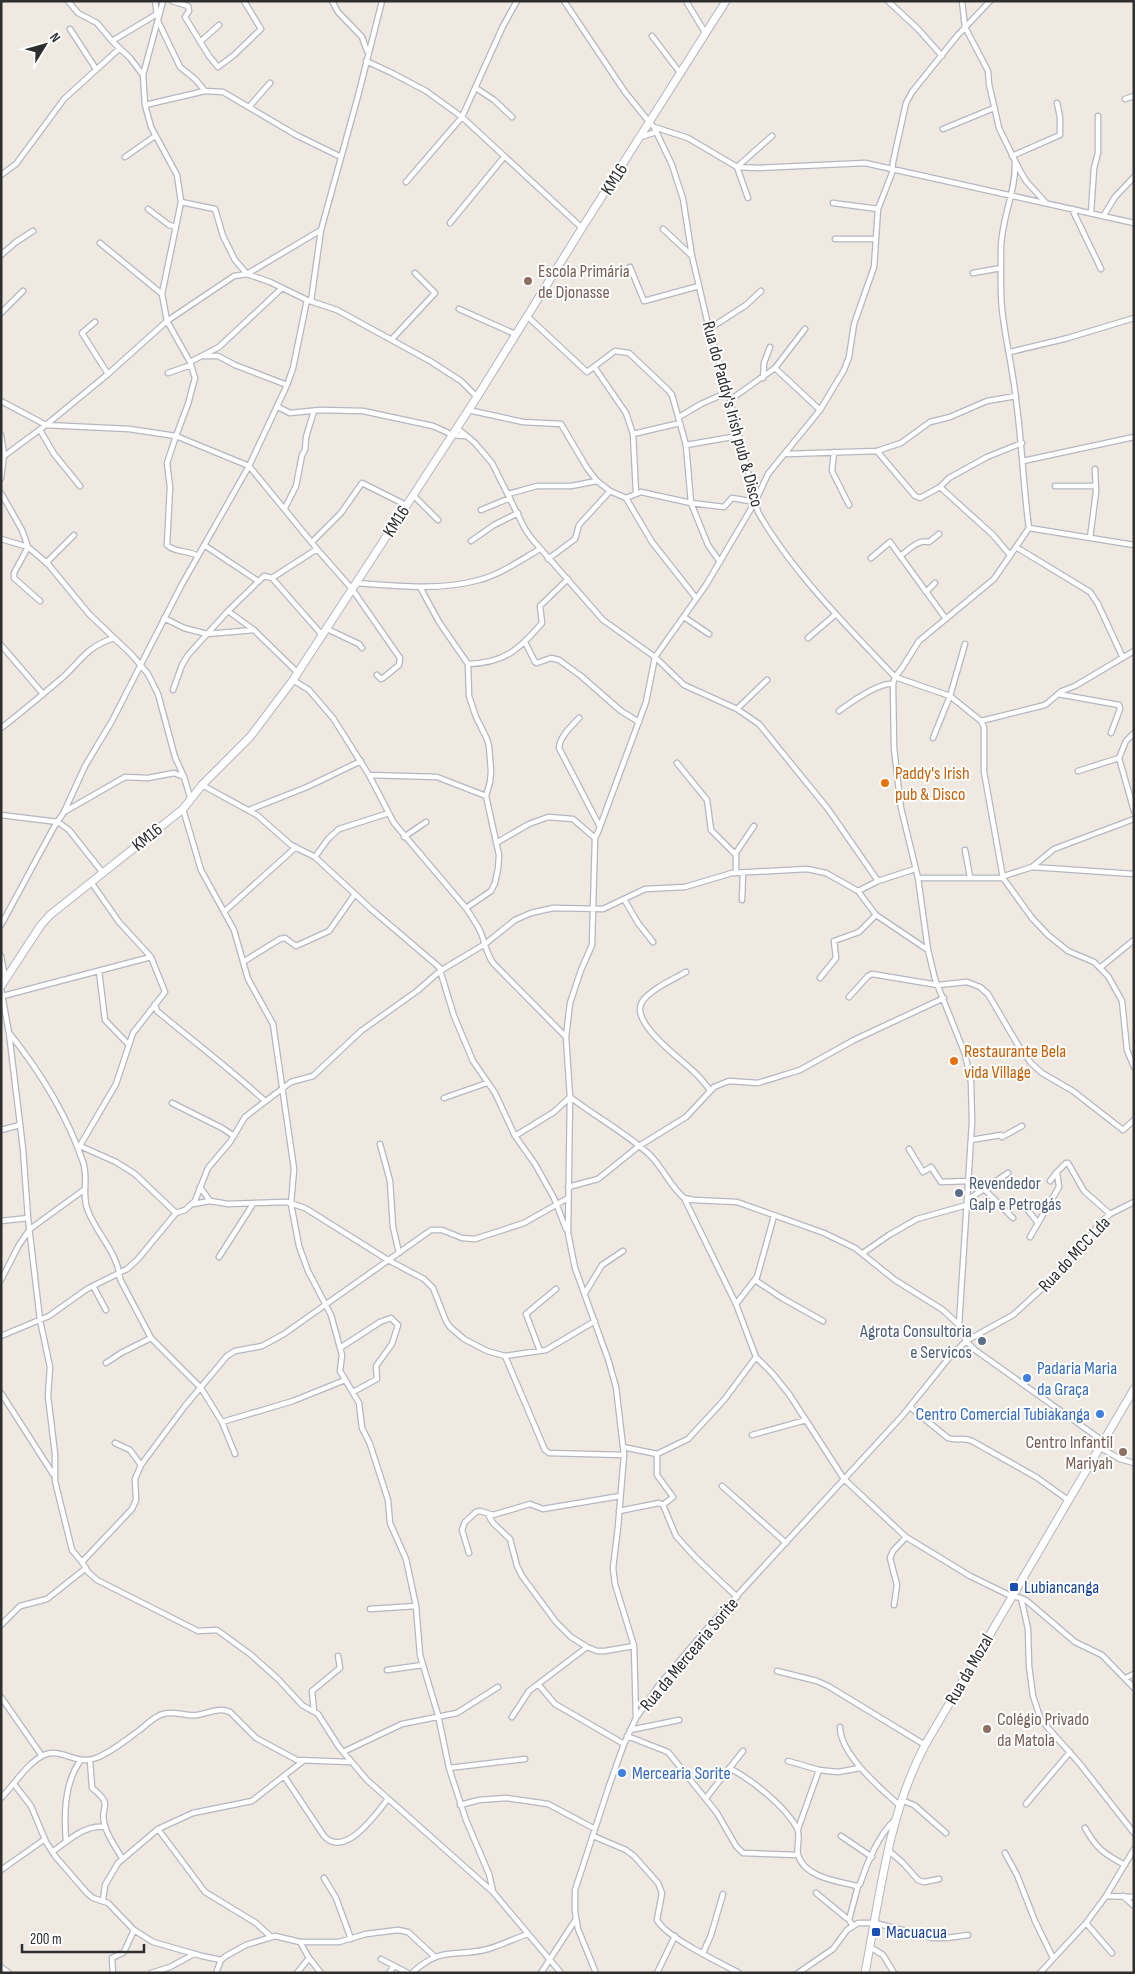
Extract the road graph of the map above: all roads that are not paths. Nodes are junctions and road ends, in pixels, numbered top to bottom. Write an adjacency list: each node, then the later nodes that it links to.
1 (68, 1): 21 (street)
2 (155, 1): 15 (street)
3 (163, 1): 15 (street)
4 (172, 1): 22 (street)
5 (244, 1): 22 (street)
6 (332, 1): 24 (street)
7 (382, 1): 24 (street)
8 (517, 1): 31 (street)
9 (564, 1): 42 (street, Rua do Paddy's Irish pub & Disco)
10 (686, 1): 19 (street)
11 (726, 1): 19 (street, KM16)
12 (888, 1): 25 (street)
13 (962, 1): 17 (street)
14 (990, 1): 17 (street)
15 (157, 18): 21 (street); 29 (street); 32 (street)
16 (219, 25): 22 (street)
17 (965, 27): 25 (street); 38 (street)
18 (70, 29): 27 (street)
19 (706, 34): 28 (street, KM16)
20 (652, 36): 28 (street)
21 (112, 41): 23 (street)
22 (200, 42)
23 (120, 48): 27 (street); 29 (street)
24 (368, 53): 26 (street)
25 (942, 56): 52 (street)
26 (366, 61): 40 (street); 48 (street)
27 (96, 69): 53 (street)
28 (681, 74): 42 (street, KM16)
29 (143, 75): 36 (street)
30 (270, 82): 37 (street)
31 (476, 88): 40 (street); 41 (street)
32 (205, 92): 36 (street); 37 (street)
33 (1134, 96): 34 (street)
34 (1125, 99)
35 (1056, 103): 46 (street)
36 (145, 105): 44 (street)
37 (248, 107): 48 (street)
38 (994, 108): 43 (street); 46 (street)
39 (1098, 116): 64 (street)
40 (462, 117): 49 (street); 55 (street)
41 (512, 117)
42 (653, 127): 51 (street); 69 (street, KM16); 77 (street, Rua do Paddy's Irish pub & Disco)
43 (944, 128)
44 (155, 136): 47 (street); 58 (street)
45 (772, 136): 51 (street)
46 (1012, 156): 50 (street)
47 (125, 157)
48 (341, 157): 71 (street)
49 (504, 157): 67 (street); 69 (street)
50 (1016, 163): 56 (street); 60 (street)
51 (737, 167): 52 (street); 57 (street)
52 (892, 168): 56 (street); 62 (street)
53 (1, 175)
54 (1134, 177): 65 (street)
55 (406, 182)
56 (1010, 195): 60 (street); 79 (street)
57 (748, 198)
58 (182, 202): 68 (street); 83 (street)
59 (833, 203): 62 (street)
60 (1047, 204): 63 (street)
61 (148, 209): 68 (street)
62 (878, 209): 74 (street)
63 (1072, 209): 64 (street); 80 (street)
64 (1091, 213): 65 (street)
65 (1104, 215): 66 (street)
66 (1134, 222)
67 (450, 223)
68 (176, 227): 88 (street)
69 (582, 228): 92 (street, KM16)
70 (663, 229): 77 (street)
71 (321, 230): 83 (street); 89 (street)
72 (33, 231): 76 (street)
73 (835, 239): 74 (street)
74 (875, 239): 117 (street)
75 (100, 243): 88 (street)
76 (1, 255)
77 (692, 256): 84 (street, Rua do Paddy's Irish pub & Disco)
78 (630, 267): 84 (street)
79 (1001, 268): 82 (street); 101 (street)
80 (1101, 269)
81 (415, 273): 99 (street)
82 (973, 273)
83 (247, 274): 85 (street); 94 (street)
84 (699, 286): 96 (street, Rua do Paddy's Irish pub & Disco)
85 (282, 289): 89 (street); 102 (street)
86 (23, 291): 91 (street)
87 (761, 291): 96 (street)
88 (162, 294): 94 (street)
89 (309, 300): 99 (street); 109 (street)
90 (459, 309): 98 (street)
91 (1, 312)
92 (527, 316): 98 (street, KM16); 104 (street)
93 (1134, 318): 101 (street)
94 (168, 321): 103 (street); 107 (street)
95 (96, 322): 107 (street)
96 (709, 329): 110 (street, Rua do Paddy's Irish pub & Disco)
97 (805, 329): 105 (street)
98 (515, 334): 112 (street, KM16)
99 (392, 339): 112 (street)
100 (770, 347): 108 (street)
101 (1010, 352): 111 (street)
102 (204, 356): 103 (street); 109 (street)
103 (190, 364): 106 (street); 127 (street)
104 (595, 368): 119 (street); 124 (street)
105 (775, 368): 108 (street); 117 (street)
106 (168, 373)
107 (108, 374): 121 (street)
108 (763, 378): 113 (street)
109 (287, 385): 115 (street)
110 (728, 392): 113 (street, Rua do Paddy's Irish pub & Disco); 119 (street)
111 (1016, 396): 131 (street); 133 (street)
112 (477, 397): 116 (street, KM16)
113 (730, 400): 129 (street, Rua do Paddy's Irish pub & Disco)
114 (1, 401): 121 (street)
115 (278, 407): 118 (street); 138 (street)
116 (468, 410): 122 (street, KM16); 141 (street)
117 (820, 410): 135 (street)
118 (314, 411): 126 (street); 156 (street)
119 (679, 417): 120 (street)
120 (680, 424): 124 (street); 132 (street)
121 (46, 425): 123 (street); 127 (street); 136 (street)
122 (457, 428): 126 (street, KM16); 128 (street)
123 (40, 430): 136 (street); 142 (street)
124 (634, 434): 148 (street)
125 (1, 435): 136 (street)
126 (452, 435): 128 (street); 149 (street, KM16)
127 (176, 436): 138 (street); 174 (street)
128 (464, 436): 150 (street)
129 (738, 436): 132 (street); 152 (street, Rua do Paddy's Irish pub & Disco)
130 (1134, 437): 137 (street)
131 (1022, 443): 137 (street); 145 (street)
132 (686, 445): 153 (street)
133 (877, 451): 134 (street); 145 (street)
134 (834, 452): 135 (street); 155 (street)
135 (787, 454): 152 (street)
136 (4, 456): 140 (street)
137 (1023, 461): 160 (street)
138 (249, 466): 156 (street); 167 (street)
139 (1095, 469): 144 (street)
140 (1, 478)
141 (597, 481): 146 (street); 150 (street)
142 (80, 486)
143 (1055, 486): 144 (street)
144 (1096, 486): 163 (street)
145 (940, 487): 173 (street)
146 (610, 491): 151 (street); 177 (street)
147 (1, 493): 169 (street)
148 (636, 493): 151 (street); 153 (street)
149 (413, 496): 154 (street, KM16); 159 (street)
150 (509, 496): 157 (street); 158 (street)
151 (626, 498): 187 (street)
152 (755, 502): 153 (street); 179 (street); 190 (street, Rua do Paddy's Irish pub & Disco)
153 (691, 504): 179 (street)
154 (406, 505): 166 (street); 184 (street, KM16)
155 (849, 505)
156 (285, 508): 166 (street)
157 (481, 510)
158 (518, 513): 165 (street); 172 (street)
159 (438, 520)
160 (1028, 528): 163 (street); 170 (street)
161 (939, 534): 175 (street)
162 (74, 535): 178 (street)
163 (1090, 538): 168 (street)
164 (1, 539): 169 (street)
165 (471, 541)
166 (312, 542): 171 (street)
167 (204, 545): 174 (street); 182 (street)
168 (1134, 545)
169 (28, 547): 178 (street); 188 (street)
170 (1016, 548): 173 (street); 206 (street)
171 (317, 549): 180 (street); 184 (street)
172 (540, 549): 177 (street); 185 (street)
173 (1010, 555): 193 (street)
174 (198, 556): 192 (street)
175 (900, 556): 176 (street); 186 (street)
176 (871, 558)
177 (548, 559): 181 (street)
178 (46, 562): 198 (street)
179 (720, 562): 187 (street)
180 (272, 578): 182 (street); 195 (street)
181 (568, 579): 200 (street); 205 (street)
182 (258, 581): 189 (street)
183 (935, 583): 186 (street)
184 (354, 586): 185 (street); 195 (street, KM16); 210 (street)
185 (420, 587): 207 (street)
186 (926, 592): 193 (street)
187 (696, 598): 191 (street)
188 (40, 601)
189 (228, 611): 194 (street); 196 (street)
190 (836, 614): 199 (street); 211 (street, Rua do Paddy's Irish pub & Disco)
191 (684, 617): 197 (street); 205 (street)
192 (164, 618): 196 (street); 208 (street)
193 (946, 619): 211 (street)
194 (254, 630): 196 (street); 209 (street)
195 (325, 632): 203 (street); 209 (street, KM16)
196 (207, 634): 215 (street)
197 (709, 634)
198 (114, 638): 208 (street); 216 (street)
199 (808, 638)
200 (525, 642): 207 (street); 223 (street)
201 (965, 644): 218 (street)
202 (1, 645): 216 (street)
203 (362, 648)
204 (1134, 651): 206 (street)
205 (655, 657): 219 (street); 223 (street)
206 (1123, 658): 217 (street)
207 (468, 664): 237 (street)
208 (140, 665): 231 (street); 242 (street)
209 (298, 673): 212 (street, KM16)
210 (377, 675)
211 (895, 677): 214 (street); 218 (street)
212 (293, 680): 229 (street); 236 (street, KM16)
213 (767, 680): 219 (street)
214 (893, 684): 220 (street); 258 (street)
215 (173, 690)
216 (42, 694): 224 (street)
217 (1058, 694): 222 (street); 225 (street)
218 (950, 696): 222 (street); 227 (street)
219 (738, 709): 266 (street)
220 (839, 711)
221 (579, 718): 249 (street)
222 (981, 721): 264 (street)
223 (639, 722): 249 (street)
224 (1, 728)
225 (1111, 733)
226 (1134, 734): 228 (street)
227 (933, 738)
228 (1119, 758): 232 (street); 241 (street)
229 (361, 761): 234 (street); 240 (street)
230 (677, 763): 255 (street)
231 (179, 765): 233 (street); 235 (street)
232 (1078, 771)
233 (174, 773): 235 (street); 242 (street)
234 (369, 774): 237 (street); 243 (street)
235 (184, 777): 238 (street)
236 (202, 785): 238 (street, KM16); 240 (street)
237 (486, 796): 252 (street)
238 (191, 800): 239 (street, KM16)
239 (183, 809): 259 (street, KM16); 274 (street)
240 (249, 810): 253 (street)
241 (1134, 811)
242 (64, 812): 246 (street)
243 (389, 814): 250 (street); 256 (street)
244 (1, 815): 246 (street)
245 (1134, 819): 257 (street)
246 (58, 822): 259 (street); 276 (street)
247 (426, 822): 250 (street)
248 (754, 826): 255 (street)
249 (600, 827): 251 (street)
250 (404, 837): 273 (street)
251 (595, 838): 252 (street); 272 (street)
252 (496, 843): 273 (street)
253 (296, 847): 256 (street); 274 (street)
254 (965, 850): 263 (street)
255 (735, 854): 260 (street)
256 (315, 857): 269 (street)
257 (1032, 867): 262 (street); 264 (street)
258 (916, 869): 265 (street); 266 (street)
259 (102, 873): 267 (street, KM16)
260 (736, 873): 261 (street); 270 (street)
261 (743, 873): 268 (street); 271 (street)
262 (1134, 874)
263 (970, 877): 264 (street); 265 (street)
264 (1003, 877): 284 (street)
265 (918, 878): 280 (street)
266 (878, 881): 268 (street)
267 (91, 882): 282 (street); 289 (street, KM16)
268 (858, 891): 275 (street)
269 (355, 894): 283 (street); 286 (street)
270 (624, 899): 272 (street); 278 (street)
271 (742, 900)
272 (592, 907): 279 (street); 298 (street)
273 (466, 908): 279 (street)
274 (225, 911): 283 (street)
275 (876, 915): 280 (street); 288 (street)
276 (1, 925)
277 (1134, 940): 284 (street)
278 (653, 942)
279 (485, 944): 286 (street); 298 (street)
280 (928, 950): 290 (street)
281 (1, 956): 289 (street)
282 (151, 957): 285 (street); 294 (street)
283 (243, 962): 301 (street)
284 (1101, 967): 300 (street)
285 (99, 971): 291 (street); 299 (street)
286 (440, 971): 302 (street); 303 (street)
287 (686, 972): 305 (street)
288 (820, 978)
289 (3, 985): 291 (street)
290 (938, 985): 292 (street); 293 (street); 310 (street)
291 (3, 996): 297 (street)
292 (849, 997)
293 (944, 998): 305 (street); 316 (street)
294 (155, 1004): 295 (street); 296 (street)
295 (150, 1011): 296 (street); 299 (street)
296 (157, 1011): 308 (street)
297 (9, 1033): 311 (street); 319 (street)
298 (566, 1038): 306 (street)
299 (129, 1045): 319 (street)
300 (1134, 1066)
301 (280, 1076): 302 (street); 304 (street)
302 (291, 1082): 304 (street)
303 (487, 1084): 307 (street); 315 (street)
304 (283, 1090): 308 (street); 336 (street)
305 (710, 1090): 318 (street)
306 (570, 1097): 315 (street); 318 (street); 326 (street)
307 (444, 1098)
308 (265, 1101): 314 (street)
309 (172, 1103): 314 (street)
310 (1134, 1120)
311 (20, 1125): 313 (street); 342 (street)
312 (1022, 1126): 316 (street)
313 (1, 1130)
314 (234, 1136): 325 (street)
315 (515, 1136): 337 (street)
316 (971, 1140): 323 (street)
317 (380, 1144): 350 (street)
318 (639, 1146): 326 (street); 330 (street)
319 (78, 1148): 328 (street); 339 (street)
320 (909, 1149): 323 (street)
321 (1057, 1172): 324 (street); 340 (street); 345 (street)
322 (1008, 1173): 327 (street)
323 (968, 1181): 332 (street)
324 (1050, 1181)
325 (200, 1187): 331 (street); 334 (street)
326 (568, 1187): 329 (street)
327 (984, 1189): 332 (street); 343 (street)
328 (85, 1190): 346 (street); 354 (street)
329 (568, 1198): 337 (street); 347 (street)
330 (684, 1198): 341 (street); 360 (street)
331 (210, 1201): 334 (street); 335 (street)
332 (967, 1202): 351 (street); 366 (street)
333 (1134, 1202): 340 (street, Rua do MCC Lda)
334 (193, 1204): 339 (street)
335 (253, 1204): 336 (street); 352 (street)
336 (291, 1204): 353 (street); 361 (street)
337 (556, 1204): 347 (street); 350 (street)
338 (1027, 1209): 345 (street)
339 (176, 1213): 354 (street)
340 (1110, 1214): 369 (street, Rua do MCC Lda)
341 (774, 1216): 351 (street); 356 (street)
342 (28, 1218): 344 (street); 346 (street)
343 (1013, 1218)
344 (1, 1221)
345 (1038, 1223): 348 (street)
346 (30, 1229): 355 (street); 363 (street)
347 (568, 1233): 359 (street)
348 (1030, 1237)
349 (623, 1251): 359 (street)
350 (399, 1253): 353 (street)
351 (863, 1253): 366 (street)
352 (219, 1257)
353 (388, 1260): 361 (street); 372 (street)
354 (120, 1273): 357 (street); 368 (street)
355 (1, 1280)
356 (755, 1280): 360 (street); 365 (street)
357 (93, 1286): 362 (street); 363 (street)
358 (556, 1289): 371 (street)
359 (585, 1293): 364 (street)
360 (736, 1304): 373 (street)
361 (325, 1305): 370 (street); 376 (street)
362 (106, 1310)
363 (40, 1320): 367 (street); 392 (street)
364 (595, 1321): 371 (street); 386 (street)
365 (823, 1321)
366 (959, 1325): 369 (street)
367 (1, 1336)
368 (151, 1338): 374 (street); 376 (street)
369 (966, 1341): 380 (street, Rua do MCC Lda); 385 (street)
370 (340, 1348): 375 (street); 378 (street)
371 (540, 1351): 372 (street)
372 (505, 1356): 389 (street)
373 (756, 1357): 381 (street); 388 (street)
374 (106, 1363)
375 (345, 1380): 378 (street); 382 (street)
376 (201, 1388): 382 (street); 391 (street)
377 (1134, 1389): 385 (street, Rua da Mozal)
378 (353, 1392): 408 (street)
379 (1, 1393): 392 (street)
380 (910, 1407): 393 (street, Rua da Mercearia Sorite); 396 (street)
381 (806, 1420): 383 (street); 393 (street)
382 (222, 1422): 387 (street)
383 (752, 1434)
384 (115, 1442): 391 (street)
385 (1101, 1444): 390 (street); 396 (street, Rua da Mozal)
386 (623, 1447): 388 (street); 389 (street)
387 (235, 1454)
388 (657, 1454): 397 (street)
389 (624, 1455): 395 (street)
390 (1134, 1463)
391 (141, 1465): 403 (street)
392 (54, 1476): 403 (street)
393 (844, 1479): 400 (street); 401 (street, Rua da Mercearia Sorite)
394 (722, 1486): 401 (street)
395 (620, 1496): 398 (street); 399 (street)
396 (1068, 1500): 405 (street, Rua da Mozal)
397 (662, 1504): 398 (street); 406 (street)
398 (619, 1511): 412 (street)
399 (487, 1513): 402 (street); 413 (street)
400 (906, 1537): 405 (street); 409 (street)
401 (786, 1543): 406 (street, Rua da Mercearia Sorite)
402 (469, 1553)
403 (82, 1562): 404 (street)
404 (86, 1568): 411 (street); 424 (street)
405 (1012, 1596): 407 (street); 433 (street, Rua da Mozal)
406 (737, 1597): 427 (street, Rua da Mercearia Sorite)
407 (1021, 1598): 419 (street); 436 (street)
408 (416, 1606): 410 (street); 415 (street)
409 (894, 1606)
410 (370, 1609)
411 (1, 1625)
412 (634, 1646): 413 (street); 427 (street)
413 (587, 1647): 420 (street)
414 (338, 1656): 424 (street)
415 (422, 1665): 416 (street); 425 (street)
416 (387, 1670)
417 (777, 1671): 433 (street)
418 (1134, 1674): 419 (street)
419 (1126, 1678): 422 (street)
420 (538, 1684): 426 (street); 432 (street)
421 (498, 1687): 425 (street)
422 (1134, 1688)
423 (1, 1697): 437 (street)
424 (314, 1711): 435 (street)
425 (438, 1716): 435 (street); 444 (street)
426 (512, 1717)
427 (636, 1718): 430 (street, Rua da Mercearia Sorite)
428 (679, 1720): 430 (street)
429 (840, 1727): 446 (street)
430 (630, 1730): 431 (street, Rua da Mercearia Sorite)
431 (627, 1736): 432 (street, Rua da Mercearia Sorite); 451 (street)
432 (624, 1744): 460 (street, Rua da Mercearia Sorite)
433 (925, 1745): 453 (street, Rua da Mozal)
434 (743, 1751): 445 (street)
435 (343, 1752): 442 (street)
436 (1070, 1752): 454 (street); 463 (street)
437 (42, 1756): 441 (street); 449 (street)
438 (525, 1759): 444 (street)
439 (90, 1760): 440 (street); 441 (street); 457 (street)
440 (304, 1760): 442 (street); 448 (street)
441 (80, 1761): 467 (street)
442 (350, 1762): 452 (street)
443 (788, 1762): 447 (street)
444 (449, 1768): 455 (street)
445 (729, 1768): 451 (street); 461 (street)
446 (860, 1768): 447 (street); 453 (street)
447 (819, 1770): 461 (street)
448 (284, 1776): 452 (street); 459 (street)
449 (14, 1784): 450 (street); 466 (street)
450 (1, 1798)
451 (706, 1798): 472 (street)
452 (388, 1799): 480 (street)
453 (900, 1803): 456 (street, Rua da Mozal); 462 (street)
454 (1026, 1804)
455 (460, 1805): 460 (street); 480 (street)
456 (895, 1820): 468 (street, Rua da Mozal); 473 (street)
457 (105, 1827): 467 (street); 474 (street)
458 (1085, 1828): 475 (street)
459 (158, 1829): 474 (street); 497 (street)
460 (595, 1829): 464 (street, Rua da Mercearia Sorite)
461 (798, 1829): 472 (street)
462 (946, 1833)
463 (1134, 1834)
464 (593, 1836): 488 (street, Rua da Mercearia Sorite); 496 (street)
465 (841, 1836): 473 (street)
466 (45, 1839): 470 (street); 476 (street)
467 (66, 1841): 470 (street)
468 (888, 1850): 478 (street); 490 (street, Rua da Mozal)
469 (1134, 1850): 475 (street)
470 (52, 1852): 486 (street)
471 (1005, 1853): 507 (street)
472 (798, 1855): 479 (street)
473 (872, 1857): 479 (street)
474 (122, 1858): 486 (street)
475 (1125, 1865): 484 (street)
476 (1, 1870)
477 (324, 1878): 498 (street)
478 (939, 1879)
479 (858, 1886): 489 (street)
480 (493, 1892): 494 (street)
481 (816, 1893): 489 (street)
482 (723, 1894): 501 (street)
483 (1122, 1895): 484 (street); 485 (street); 487 (street)
484 (1106, 1896): 491 (street)
485 (1134, 1897)
486 (103, 1901): 493 (street)
487 (1134, 1906)
488 (576, 1919): 506 (street); 524 (street, Rua da Mercearia Sorite)
489 (849, 1920): 492 (street)
490 (875, 1923): 492 (street); 495 (street); 500 (street, Rua da Mozal)
491 (1086, 1923): 503 (street); 507 (street)
492 (853, 1926): 527 (street)
493 (134, 1930): 502 (street); 514 (street)
494 (528, 1934): 504 (street); 506 (street)
495 (968, 1935)
496 (675, 1936): 501 (street); 525 (street)
497 (271, 1937): 499 (street); 509 (street)
498 (352, 1939): 499 (street); 504 (street)
499 (300, 1942): 505 (street)
500 (870, 1947): 528 (street, Rua da Mozal); 529 (street)
501 (703, 1953): 526 (street)
502 (194, 1954): 509 (street); 515 (street)
503 (1112, 1954)
504 (435, 1956): 521 (street)
505 (309, 1958): 517 (street); 518 (street)
506 (549, 1958): 522 (street); 523 (street)
507 (1053, 1958): 512 (street)
508 (381, 1959): 510 (street)
509 (221, 1960): 516 (street)
510 (394, 1966): 519 (street); 520 (street)
511 (1, 1967): 513 (street)
512 (1046, 1970): 530 (street)
513 (9, 1973)
514 (113, 1973)
515 (151, 1973)
516 (216, 1973)
517 (298, 1973)
518 (321, 1973)
519 (389, 1973)
520 (408, 1973)
521 (412, 1973)
522 (541, 1973)
523 (561, 1973)
524 (596, 1973)
525 (657, 1973)
526 (739, 1973)
527 (798, 1973)
528 (865, 1973)
529 (894, 1973)
530 (1040, 1973)

